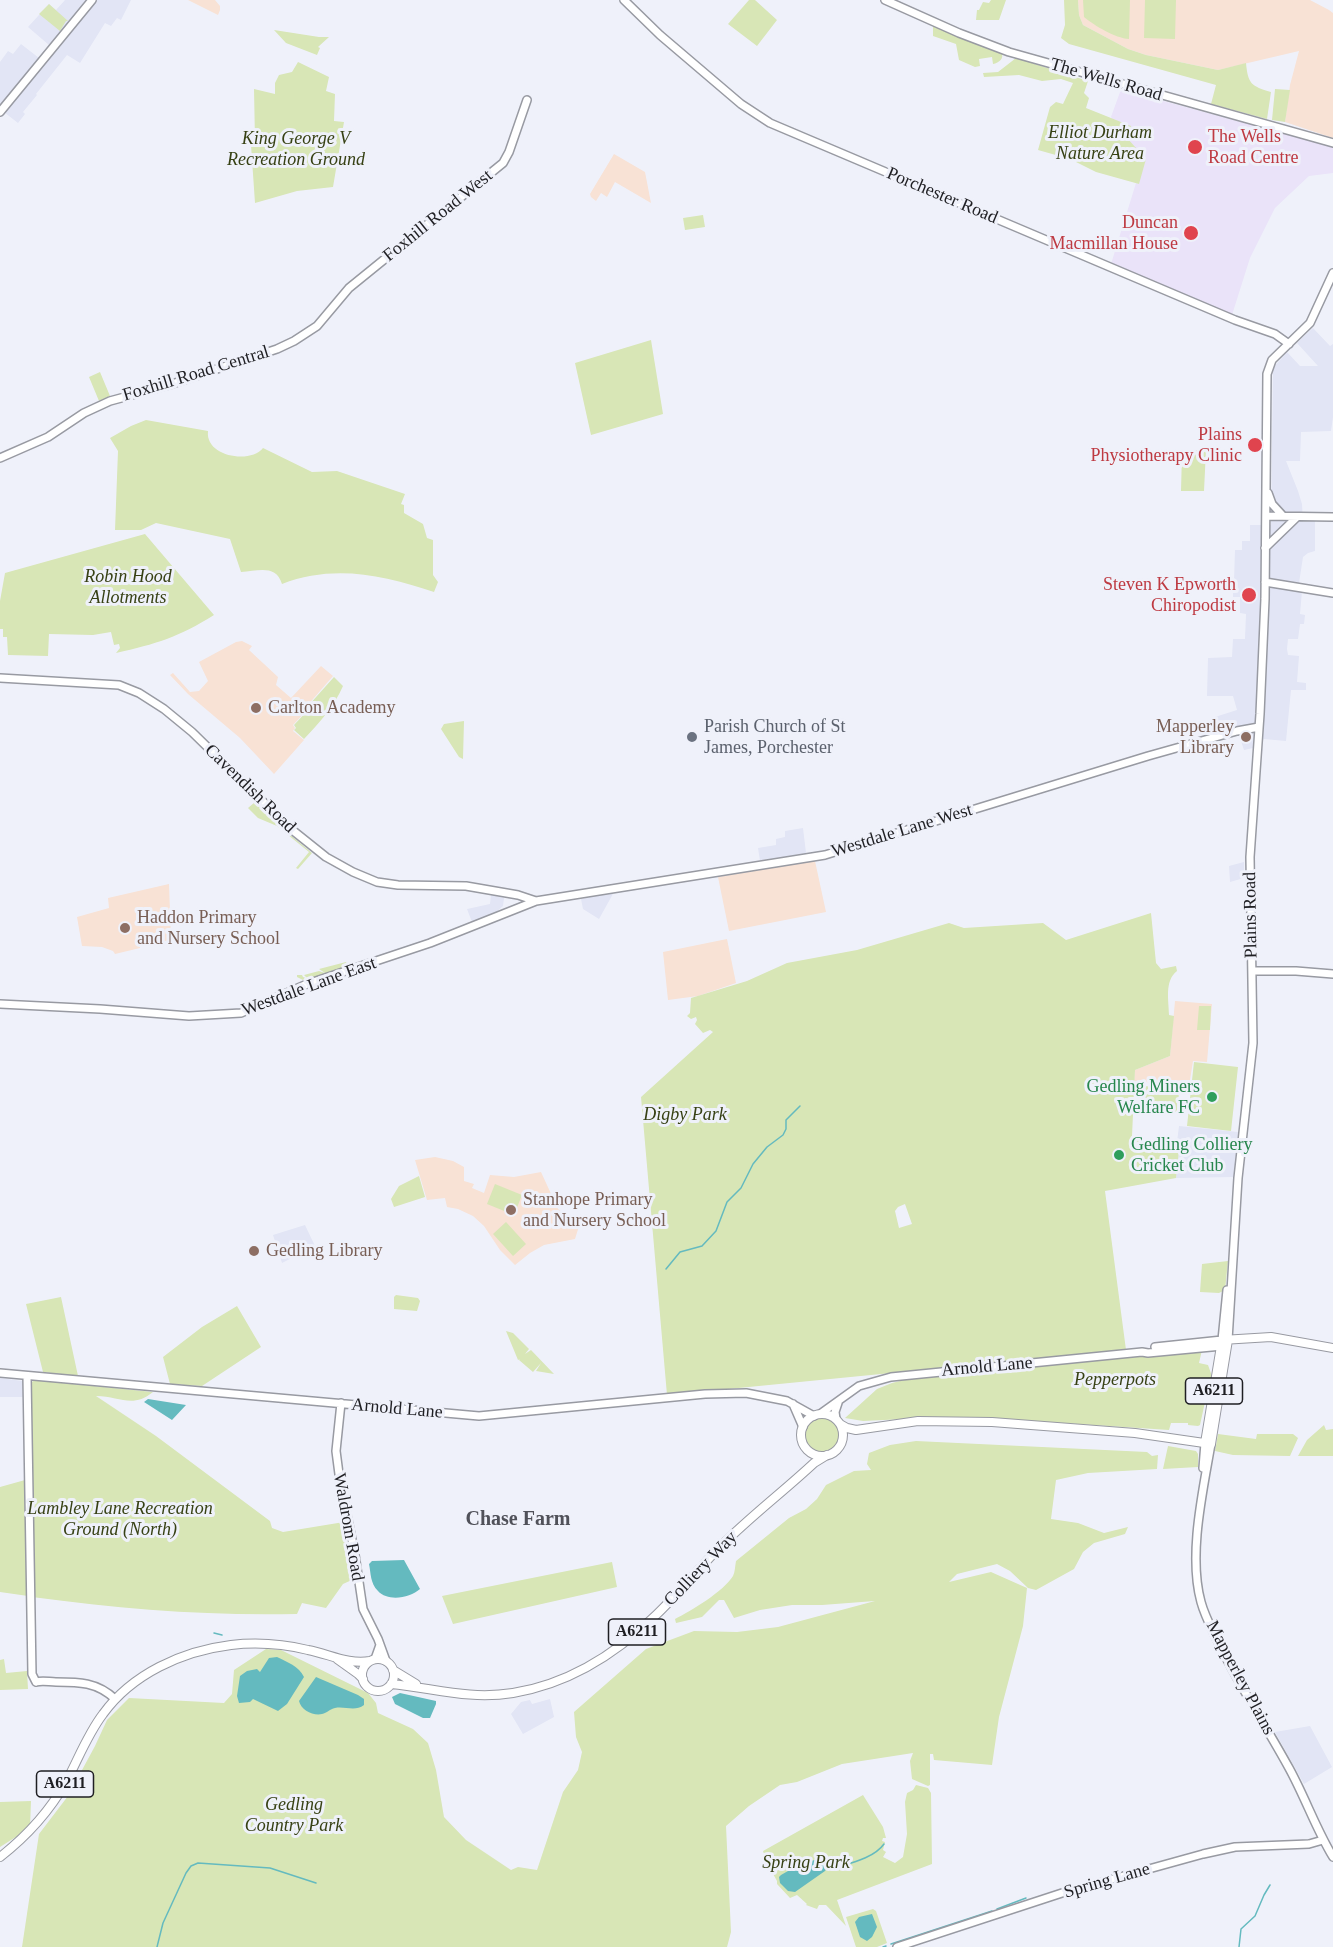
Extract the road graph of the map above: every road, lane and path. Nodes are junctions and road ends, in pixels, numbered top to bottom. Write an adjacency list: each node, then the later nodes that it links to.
1 (93, 0): 5 (street)
2 (624, 0): 9 (street, Porchester Road)
3 (885, 0): 6 (street, The Wells Road)
4 (527, 100): 7 (street, Foxhill Road West)
5 (0, 112)
6 (1333, 143)
7 (375, 266): 10 (street, Foxhill Road Central)
8 (1333, 273): 9 (street, Plains Road)
9 (1289, 344): 11 (street, Plains Road)
10 (0, 458)
11 (1267, 488): 12 (street, Plains Road); 13 (street)
12 (1266, 516): 13 (street); 16 (street, Plains Road)
13 (1284, 517): 14 (street)
14 (1297, 517): 15 (street); 16 (street)
15 (1333, 517)
16 (1265, 548): 17 (street, Plains Road)
17 (1265, 582): 18 (street); 20 (street, Plains Road)
18 (1333, 593)
19 (0, 678): 21 (street, Cavendish Road)
20 (1259, 727): 22 (street, Westdale Lane West); 24 (street, Plains Road)
21 (506, 893): 22 (street, Cavendish Road); 23 (street)
22 (536, 901): 23 (street, Westdale Lane East)
23 (515, 909): 26 (street, Westdale Lane East)
24 (1252, 971): 25 (street); 27 (street, Plains Road)
25 (1333, 974)
26 (0, 1004)
27 (1230, 1282): 28 (street, Plains Road); 30 (street, Plains Road)
28 (1223, 1326): 29 (street); 30 (street, Plains Road)
29 (1200, 1343): 30 (street, Arnold Lane); 32 (street, Arnold Lane)
30 (1225, 1343): 31 (main road); 32 (street, Arnold Lane); 42 (main road, Mapperley Plains / A6211)
31 (1333, 1348)
32 (1142, 1352): 35 (street, Arnold Lane)
33 (0, 1373): 34 (street, Arnold Lane)
34 (27, 1376): 36 (street, Arnold Lane); 55 (street)
35 (839, 1400): 38 (street, Arnold Lane); 39 (street)
36 (341, 1404): 37 (street, Arnold Lane); 47 (street, Waldrom Road)
37 (793, 1404): 38 (street, Arnold Lane); 40 (street)
38 (817, 1415): 39 (main road); 40 (main road)
39 (838, 1422): 41 (main road); 43 (main road)
40 (803, 1427): 44 (main road)
41 (866, 1430): 42 (main road); 43 (main road)
42 (1209, 1440): 56 (street, Mapperley Plains)
43 (842, 1441): 45 (main road)
44 (808, 1451): 45 (main road); 46 (main road)
45 (827, 1455): 46 (main road, Colliery Way / A6211)
46 (802, 1474): 54 (main road, Colliery Way / A6211)
47 (380, 1645): 49 (street); 50 (street, Waldrom Road)
48 (336, 1658): 49 (main road, A6211); 52 (main road, A6211); 55 (main road, A6211)
49 (372, 1660): 50 (main road); 52 (main road)
50 (386, 1661): 51 (main road)
51 (393, 1670): 53 (main road); 54 (main road, Colliery Way / A6211)
52 (365, 1682): 53 (main road)
53 (391, 1684): 54 (main road, Colliery Way / A6211)
54 (425, 1689)
55 (115, 1699): 57 (main road, A6211)
56 (1323, 1840): 58 (street, Mapperley Plains); 59 (street, Spring Lane)
57 (0, 1857)
58 (1333, 1857)
59 (897, 1947)

